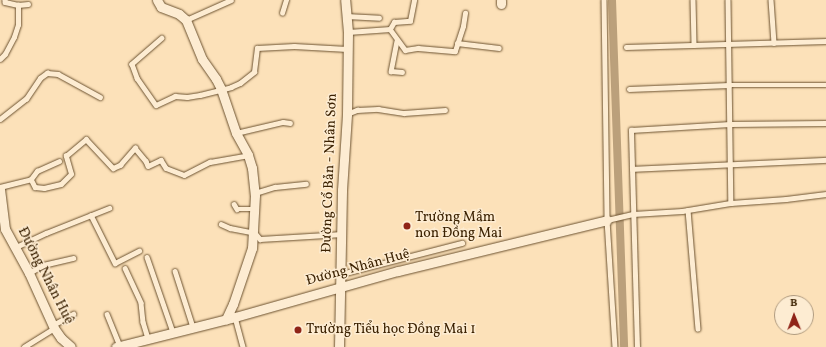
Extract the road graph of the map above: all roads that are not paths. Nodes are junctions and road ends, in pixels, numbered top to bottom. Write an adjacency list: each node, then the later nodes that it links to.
1 (5, 0): 12 (lane)
2 (157, 0): 17 (street)
3 (232, 0): 17 (lane)
4 (286, 0): 14 (lane)
5 (345, 0): 15 (street, Đường Cổ Bản - Nhân Sơn)
6 (414, 0): 18 (lane)
7 (604, 0): 61 (lane)
8 (693, 0): 26 (lane)
9 (728, 0): 25 (lane)
10 (771, 0): 24 (lane)
11 (28, 4): 12 (lane)
12 (18, 5): 30 (lane)
13 (465, 12): 23 (lane)
14 (282, 13)
15 (346, 16): 16 (lane); 19 (street, Đường Cổ Bản - Nhân Sơn)
16 (379, 18)
17 (186, 20): 34 (street)
18 (390, 28): 19 (lane); 21 (lane)
19 (348, 32): 29 (street, Đường Cổ Bản - Nhân Sơn)
20 (162, 38): 34 (lane)
21 (397, 41): 23 (lane); 31 (lane)
22 (826, 41): 24 (lane)
23 (456, 43): 28 (lane)
24 (774, 43): 25 (lane)
25 (729, 44): 26 (lane); 32 (lane)
26 (694, 45): 27 (lane)
27 (626, 47)
28 (499, 48)
29 (347, 49): 34 (lane); 38 (street, Đường Cổ Bản - Nhân Sơn)
30 (0, 59)
31 (402, 72)
32 (729, 85): 33 (lane); 35 (lane); 42 (lane)
33 (826, 85)
34 (221, 89): 43 (street)
35 (629, 90)
36 (100, 97): 39 (lane)
37 (445, 110): 38 (lane)
38 (347, 114): 65 (street, Đường Cổ Bản - Nhân Sơn)
39 (0, 119)
40 (290, 123): 43 (lane)
41 (826, 123): 42 (lane)
42 (730, 124): 47 (lane); 48 (lane)
43 (236, 133): 44 (street)
44 (248, 154): 49 (lane); 52 (street)
45 (826, 160): 47 (lane)
46 (59, 161): 49 (lane)
47 (730, 164): 48 (lane); 54 (lane)
48 (632, 169): 59 (lane)
49 (31, 179): 51 (lane)
50 (306, 184): 52 (lane)
51 (0, 188): 63 (street, Đường Nhân Huệ)
52 (255, 193): 57 (street)
53 (826, 194): 54 (lane)
54 (731, 203): 58 (lane)
55 (234, 204): 57 (lane)
56 (109, 208): 60 (lane)
57 (255, 209): 64 (street)
58 (688, 210): 59 (lane); 84 (lane)
59 (633, 214): 61 (lane); 93 (lane)
60 (91, 216): 67 (lane); 68 (lane)
61 (607, 220): 74 (street, Đường Nhân Huệ); 92 (lane)
62 (221, 224): 64 (lane)
63 (3, 231): 67 (street, Đường Nhân Huệ)
64 (253, 232): 65 (lane); 81 (street)
65 (342, 234): 76 (street, Đường Cổ Bản - Nhân Sơn)
66 (462, 243): 71 (lane)
67 (16, 247): 75 (street, Đường Nhân Huệ)
68 (139, 251)
69 (147, 257): 85 (lane)
70 (72, 258): 75 (lane)
71 (396, 260): 74 (lane); 76 (lane)
72 (124, 268): 86 (lane)
73 (175, 271): 83 (lane)
74 (398, 272): 77 (street, Đường Nhân Huệ)
75 (29, 273): 82 (street, Đường Nhân Huệ)
76 (341, 274): 77 (street, Đường Cổ Bản - Nhân Sơn)
77 (340, 287): 80 (street, Đường Nhân Huệ); 91 (street, Đường Cổ Bản - Nhân Sơn)
78 (73, 314): 82 (lane)
79 (107, 314): 87 (lane)
80 (235, 317): 81 (street, Đường Nhân Huệ); 90 (lane)
81 (226, 319): 83 (street, Đường Nhân Huệ)
82 (54, 326): 88 (lane); 89 (street, Đường Nhân Huệ)
83 (193, 327): 85 (street, Đường Nhân Huệ)
84 (698, 329)
85 (174, 332): 86 (street, Đường Nhân Huệ)
86 (148, 338): 87 (street, Đường Nhân Huệ)
87 (122, 346)
88 (24, 347)
89 (71, 347)
90 (243, 347)
91 (339, 347)
92 (616, 347)
93 (637, 347)

